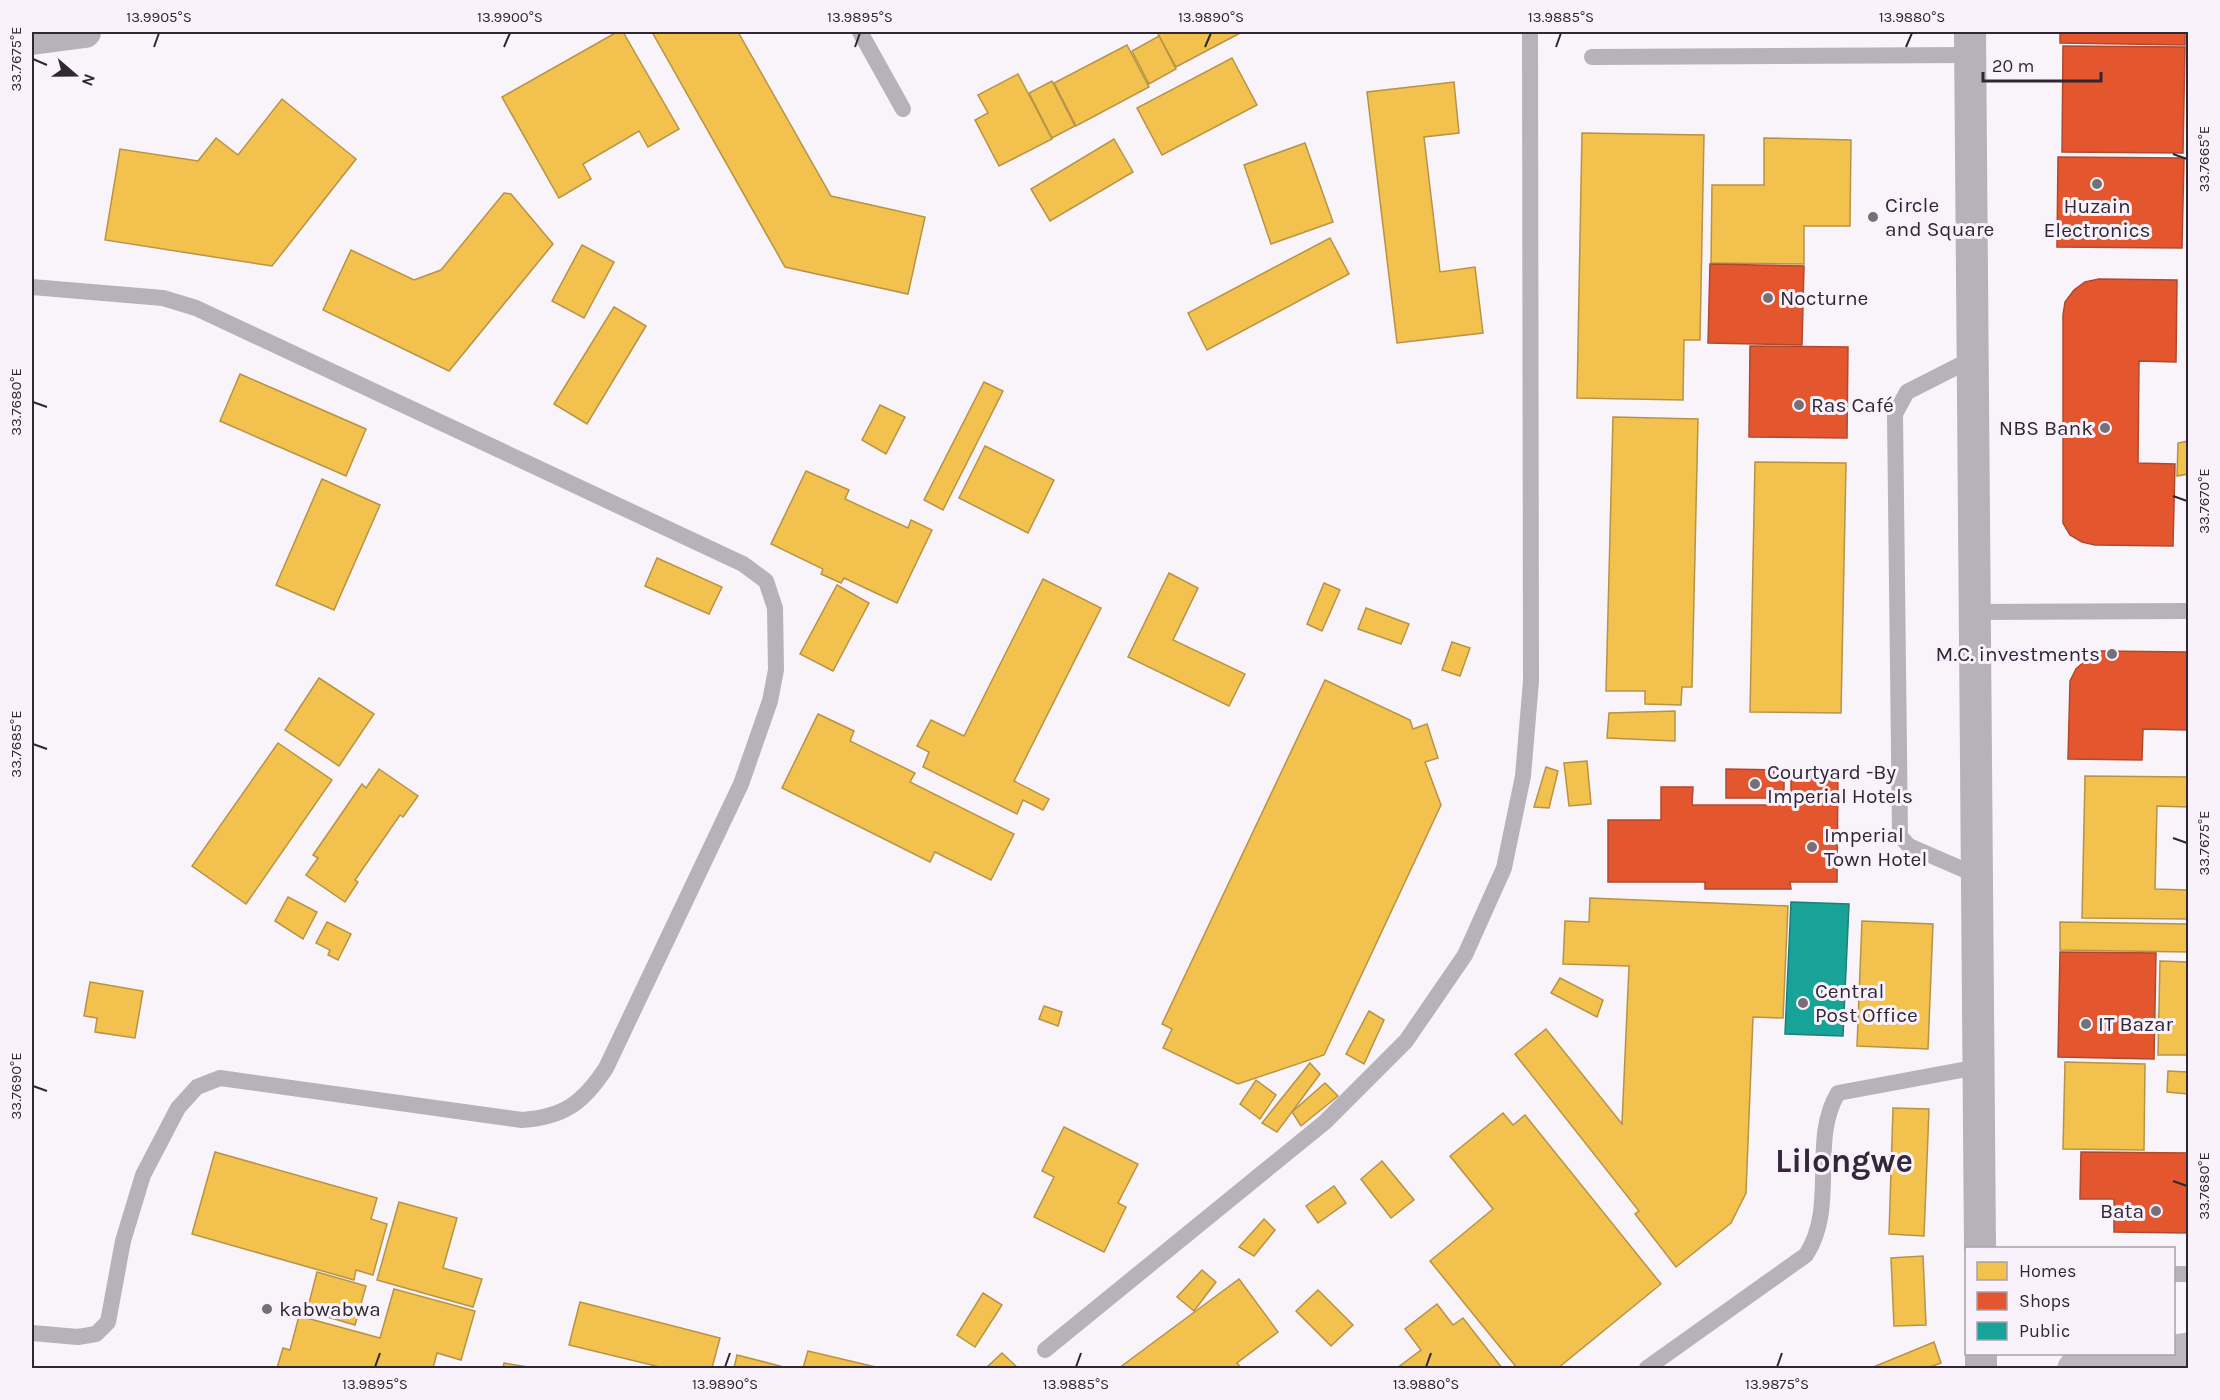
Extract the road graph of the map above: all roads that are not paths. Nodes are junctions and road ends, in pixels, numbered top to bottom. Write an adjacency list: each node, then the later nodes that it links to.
1 (84, 32): 4 (street)
2 (860, 32): 7 (lane)
3 (1530, 32): 16 (lane)
4 (32, 39)
5 (1970, 43): 6 (lane); 9 (street)
6 (1592, 57)
7 (903, 109)
8 (32, 286): 15 (lane)
9 (1972, 358): 11 (street); 12 (lane)
10 (2188, 611): 11 (lane)
11 (1973, 612): 12 (street)
12 (1976, 875): 13 (street)
13 (1978, 1067): 14 (street); 18 (lane)
14 (1980, 1247)
15 (32, 1333)
16 (1045, 1350)
17 (2146, 1355): 19 (highway)
18 (1647, 1368)
19 (2074, 1368)

